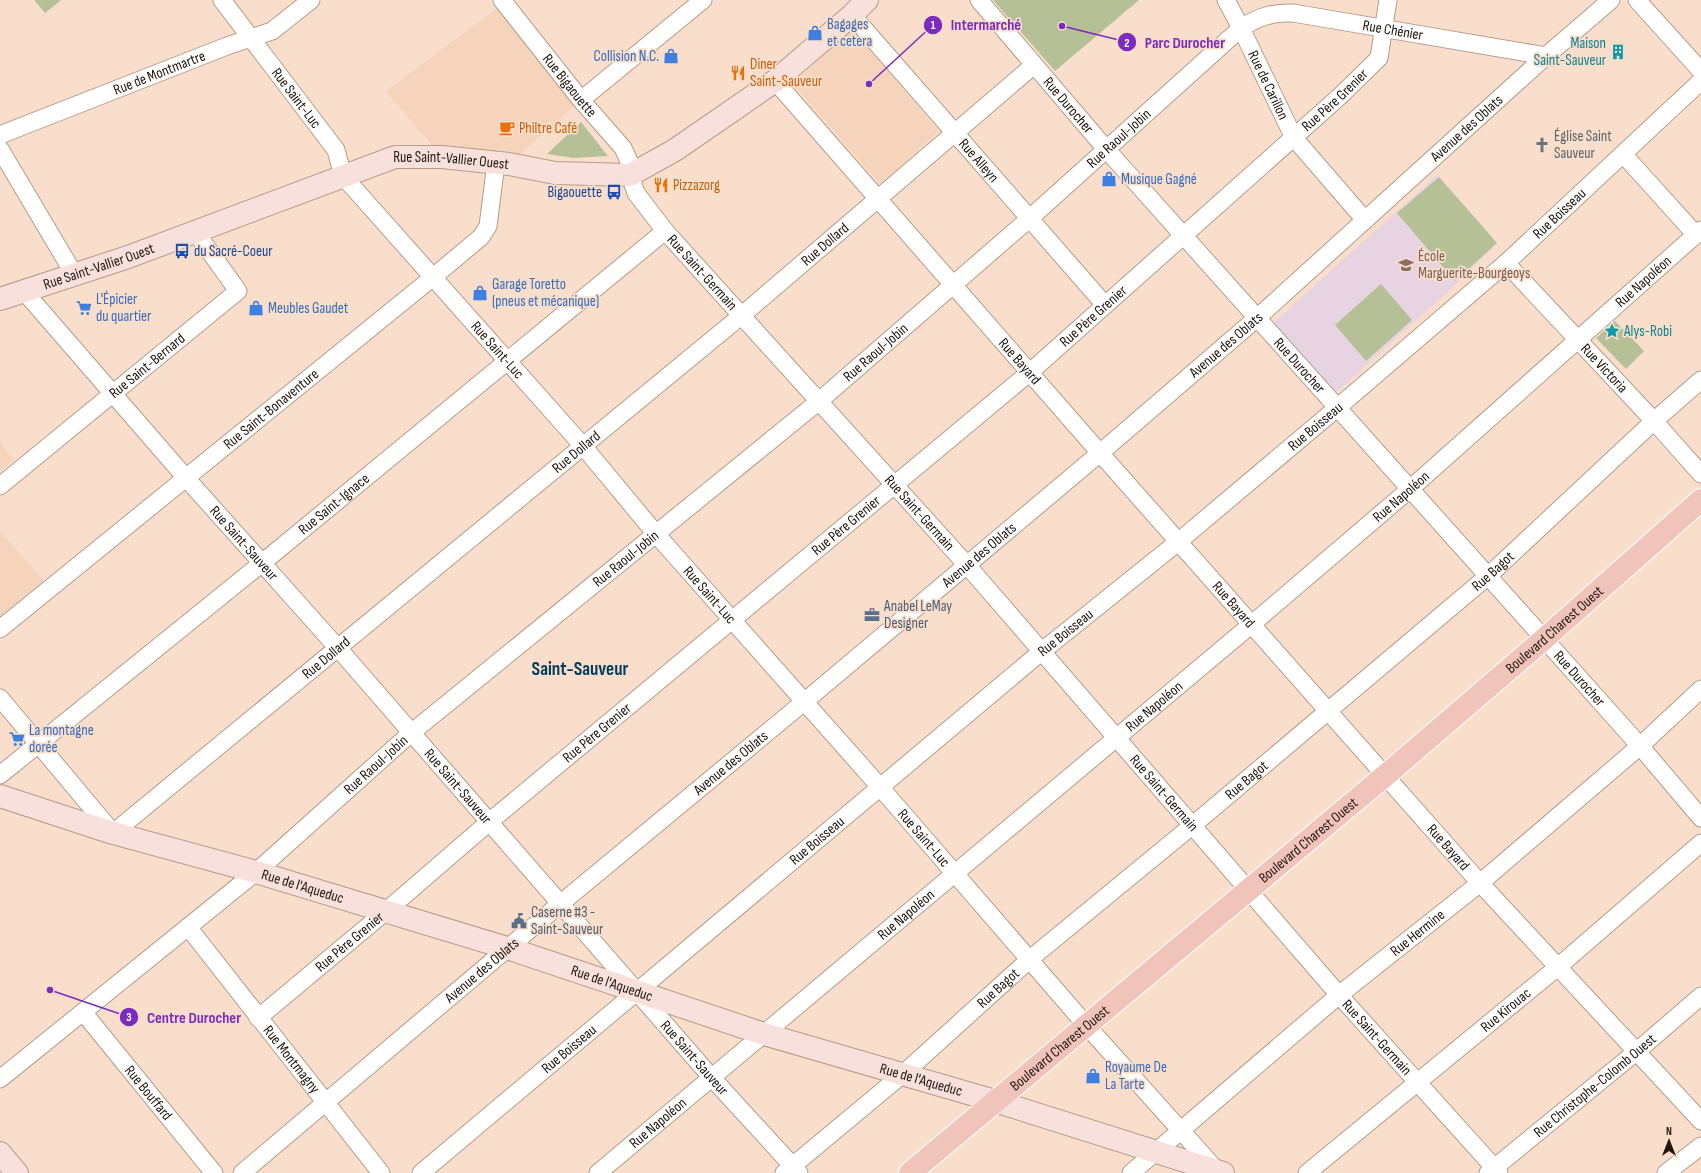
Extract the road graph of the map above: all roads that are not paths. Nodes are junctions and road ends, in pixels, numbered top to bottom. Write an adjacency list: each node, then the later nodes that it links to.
1 (222, 0): 13 (street, Rue Saint-Luc)
2 (311, 0): 13 (street, Rue de Montmartre)
3 (704, 0): 19 (street)
4 (979, 0): 15 (street, Rue Durocher)
5 (1226, 0): 11 (street, Rue de Carillon)
6 (1388, 0): 12 (street, Rue Père Grenier)
7 (1611, 0): 14 (street, Avenue des Oblats)
8 (1637, 0): 16 (street)
9 (505, 1): 19 (street, Rue Bigaouette)
10 (860, 8): 17 (street, Rue Saint-Vallier Ouest); 20 (street, Rue Alleyn)
11 (1242, 28): 12 (street, Rue Chénier); 22 (street, Rue de Carillon); 24 (street, Rue Raoul-Jobin)
12 (1383, 28): 14 (street, Rue Chénier); 22 (street, Rue Père Grenier)
13 (253, 39): 21 (street, Rue de Montmartre); 28 (street, Rue Saint-Luc)
14 (1546, 56): 31 (street, Avenue des Oblats)
15 (1034, 65): 20 (street, Rue Dollard); 24 (street, Rue Durocher)
16 (1701, 71)
17 (775, 81): 27 (street, Rue Saint-Vallier Ouest); 29 (street, Rue Bayard)
18 (1701, 81): 25 (street, Rue Boisseau)
19 (581, 100): 27 (street, Rue Bigaouette)
20 (956, 133): 29 (street, Rue Dollard); 30 (street, Rue Alleyn)
21 (0, 135)
22 (1294, 138): 31 (street, Rue de Carillon); 35 (street, Rue Père Grenier)
23 (0, 149): 37 (street)
24 (1106, 149): 30 (street, Rue Raoul-Jobin); 35 (street, Rue Durocher)
25 (1623, 154): 34 (street); 36 (street, Rue Boisseau)
26 (496, 163): 27 (street, Rue Saint-Vallier Ouest); 28 (street, Rue Saint-Vallier Ouest); 38 (street, Rue Saint-Bonaventure)
27 (630, 174): 33 (street, Rue Saint-Germain)
28 (343, 176): 32 (street, Rue Saint-Vallier Ouest); 38 (street, Rue Saint-Luc)
29 (878, 201): 39 (street, Rue Bayard); 43 (street, Rue Dollard)
30 (1029, 219): 39 (street, Rue Raoul-Jobin); 42 (street, Rue Alleyn)
31 (1365, 220): 44 (street, Avenue des Oblats)
32 (195, 231): 37 (street, Rue Saint-Vallier Ouest); 49 (street, Rue Saint-Bernard)
33 (665, 231): 43 (street, Rue Saint-Germain); 46 (street, Rue Saint-Ignace)
34 (1698, 233): 45 (street, Rue Napoléon)
35 (1183, 235): 42 (street, Rue Père Grenier); 44 (street, Rue Durocher)
36 (1506, 263): 45 (street, Rue Victoria); 51 (street, Rue Boisseau)
37 (74, 274): 40 (street, Rue Saint-Vallier Ouest)
38 (432, 278): 46 (street, Rue Saint-Luc); 56 (street, Rue Saint-Bonaventure)
39 (953, 285): 47 (street, Rue Bayard); 50 (street, Rue Raoul-Jobin)
40 (23, 290): 41 (street, Rue Saint-Vallier Ouest); 49 (street, Rue Saint-Sauveur)
41 (0, 299)
42 (1105, 305): 47 (street, Rue Père Grenier)
43 (741, 316): 50 (street, Rue Saint-Germain); 53 (street, Rue Dollard)
44 (1257, 318): 51 (street, Rue Durocher); 54 (street, Avenue des Oblats)
45 (1577, 340): 52 (street, Rue Victoria); 59 (street, Rue Napoléon)
46 (506, 360): 53 (street, Rue Saint-Luc); 63 (street, Rue Saint-Ignace)
47 (1029, 373): 54 (street, Rue Bayard); 57 (street, Rue Père Grenier)
48 (1701, 380): 52 (street, Rue Bagot)
49 (113, 393): 56 (street, Rue Saint-Sauveur); 58 (street, Rue Saint-Bernard)
50 (818, 402): 57 (street, Rue Saint-Germain); 61 (street, Rue Raoul-Jobin)
51 (1337, 408): 59 (street, Rue Durocher); 62 (street, Rue Boisseau)
52 (1654, 421): 55 (street, Rue Victoria); 65 (street, Rue Bagot)
53 (583, 446): 61 (street, Rue Saint-Luc); 70 (street, Rue Dollard)
54 (1100, 453): 62 (street, Rue Bayard); 64 (street, Avenue des Oblats)
55 (1701, 474)
56 (186, 478): 63 (street, Rue Saint-Sauveur); 68 (street, Rue Saint-Bonaventure)
57 (894, 485): 64 (street, Rue Saint-Germain); 66 (street, Rue Père Grenier)
58 (0, 486)
59 (1410, 489): 65 (street, Rue Durocher); 67 (street, Rue Napoléon)
60 (1701, 500): 69 (main road, Boulevard Charest Ouest)
61 (656, 534): 66 (street, Rue Saint-Luc); 76 (street, Rue Raoul-Jobin)
62 (1178, 542): 67 (street, Rue Bayard); 71 (street, Rue Boisseau)
63 (262, 563): 70 (street, Rue Saint-Sauveur); 78 (street, Rue Saint-Ignace)
64 (966, 564): 71 (street, Rue Saint-Germain); 74 (street, Avenue des Oblats)
65 (1488, 576): 69 (street, Rue Durocher); 75 (street, Rue Bagot)
66 (732, 619): 74 (street, Rue Saint-Luc); 85 (street, Rue Père Grenier)
67 (1252, 624): 75 (street, Rue Bayard); 77 (street, Rue Napoléon)
68 (0, 629)
69 (1544, 639): 79 (street, Rue Durocher); 81 (main road, Boulevard Charest Ouest)
70 (337, 647): 76 (street, Rue Saint-Sauveur); 87 (street, Rue Dollard)
71 (1041, 652): 77 (street, Rue Saint-Germain); 82 (street, Rue Boisseau)
72 (1701, 689): 79 (street, Rue Hermine)
73 (0, 698): 78 (street)
74 (804, 702): 82 (street, Rue Saint-Luc); 93 (street, Avenue des Oblats)
75 (1328, 711): 81 (street, Rue Bayard); 86 (street, Rue Bagot)
76 (412, 733): 85 (street, Rue Saint-Sauveur); 89 (street, Rue Raoul-Jobin)
77 (1116, 737): 86 (street, Rue Saint-Germain); 90 (street, Rue Napoléon)
78 (38, 745): 80 (street, Rue Saint-Ignace); 87 (street)
79 (1640, 746): 84 (street, Rue Durocher); 91 (street, Rue Hermine)
80 (0, 775)
81 (1386, 775): 91 (street, Rue Bayard); 92 (main road, Boulevard Charest Ouest)
82 (880, 787): 90 (street, Rue Saint-Luc); 99 (street, Rue Boisseau)
83 (0, 796): 87 (street, Rue de l'Aqueduc)
84 (1701, 818)
85 (488, 823): 93 (street, Rue Saint-Sauveur); 94 (street, Rue Père Grenier)
86 (1193, 825): 92 (street, Rue Saint-Germain); 97 (street, Rue Bagot)
87 (113, 833): 89 (street, Rue de l'Aqueduc)
88 (1701, 843): 98 (street, Rue Kirouac)
89 (256, 872): 94 (street, Rue de l'Aqueduc); 95 (street, Rue Raoul-Jobin)
90 (956, 874): 97 (street, Rue Saint-Luc); 105 (street, Rue Napoléon)
91 (1480, 883): 98 (street, Rue Bayard); 100 (street, Rue Hermine)
92 (1250, 890): 100 (street, Rue Saint-Germain); 104 (main road, Boulevard Charest Ouest)
93 (560, 904): 96 (street, Avenue des Oblats); 99 (street, Rue Saint-Sauveur)
94 (385, 912): 96 (street, Rue de l'Aqueduc); 103 (street, Rue Père Grenier)
95 (188, 927): 102 (street, Rue Raoul-Jobin); 103 (street, Rue Montmagny)
96 (507, 948): 99 (street, Rue de l'Aqueduc); 112 (street, Avenue des Oblats)
97 (1030, 959): 104 (street, Rue Saint-Luc); 107 (street, Rue Bagot)
98 (1559, 966): 106 (street, Rue Bayard); 110 (street, Rue Kirouac)
99 (636, 991): 105 (street, Rue de l'Aqueduc); 108 (street, Rue Saint-Sauveur); 124 (street, Rue Boisseau)
100 (1339, 995): 110 (street, Rue Saint-Germain); 114 (street, Rue Hermine)
101 (1701, 996): 106 (street, Rue Christophe-Colomb Ouest)
102 (83, 1012): 109 (street, Rue Raoul-Jobin); 121 (street, Rue Bouffard)
103 (258, 1018): 112 (street, Rue Montmagny)
104 (1086, 1025): 111 (main road, Boulevard Charest Ouest); 114 (street, Rue Saint-Luc)
105 (764, 1034): 107 (street, Rue de l'Aqueduc); 108 (street, Rue Napoléon)
106 (1636, 1052): 113 (street, Rue Bayard); 119 (street, Rue Christophe-Colomb Ouest)
107 (903, 1074): 111 (street, Rue de l'Aqueduc); 118 (street, Rue Bagot)
108 (712, 1078): 118 (street, Rue Saint-Sauveur); 125 (street, Rue Napoléon)
109 (0, 1079)
110 (1418, 1081): 119 (street, Rue Saint-Germain); 129 (street, Rue Kirouac)
111 (995, 1101): 116 (street, Rue de l'Aqueduc); 126 (main road, Boulevard Charest Ouest)
112 (325, 1104): 122 (street, Avenue des Oblats); 123 (street, Rue Montmagny)
113 (1701, 1121)
114 (1181, 1131): 116 (street, Rue Hermine); 128 (street, Rue Saint-Luc)
115 (1701, 1146): 130 (street)
116 (1158, 1151): 127 (street, Rue Hermine); 128 (street, Rue de l'Aqueduc)
117 (0, 1153): 120 (street)
118 (792, 1171)
119 (1494, 1171)
120 (17, 1173)
121 (214, 1173)
122 (242, 1173)
123 (381, 1173)
124 (421, 1173)
125 (598, 1173)
126 (910, 1173)
127 (1131, 1173)
128 (1220, 1173)
129 (1307, 1173)
130 (1666, 1173)

